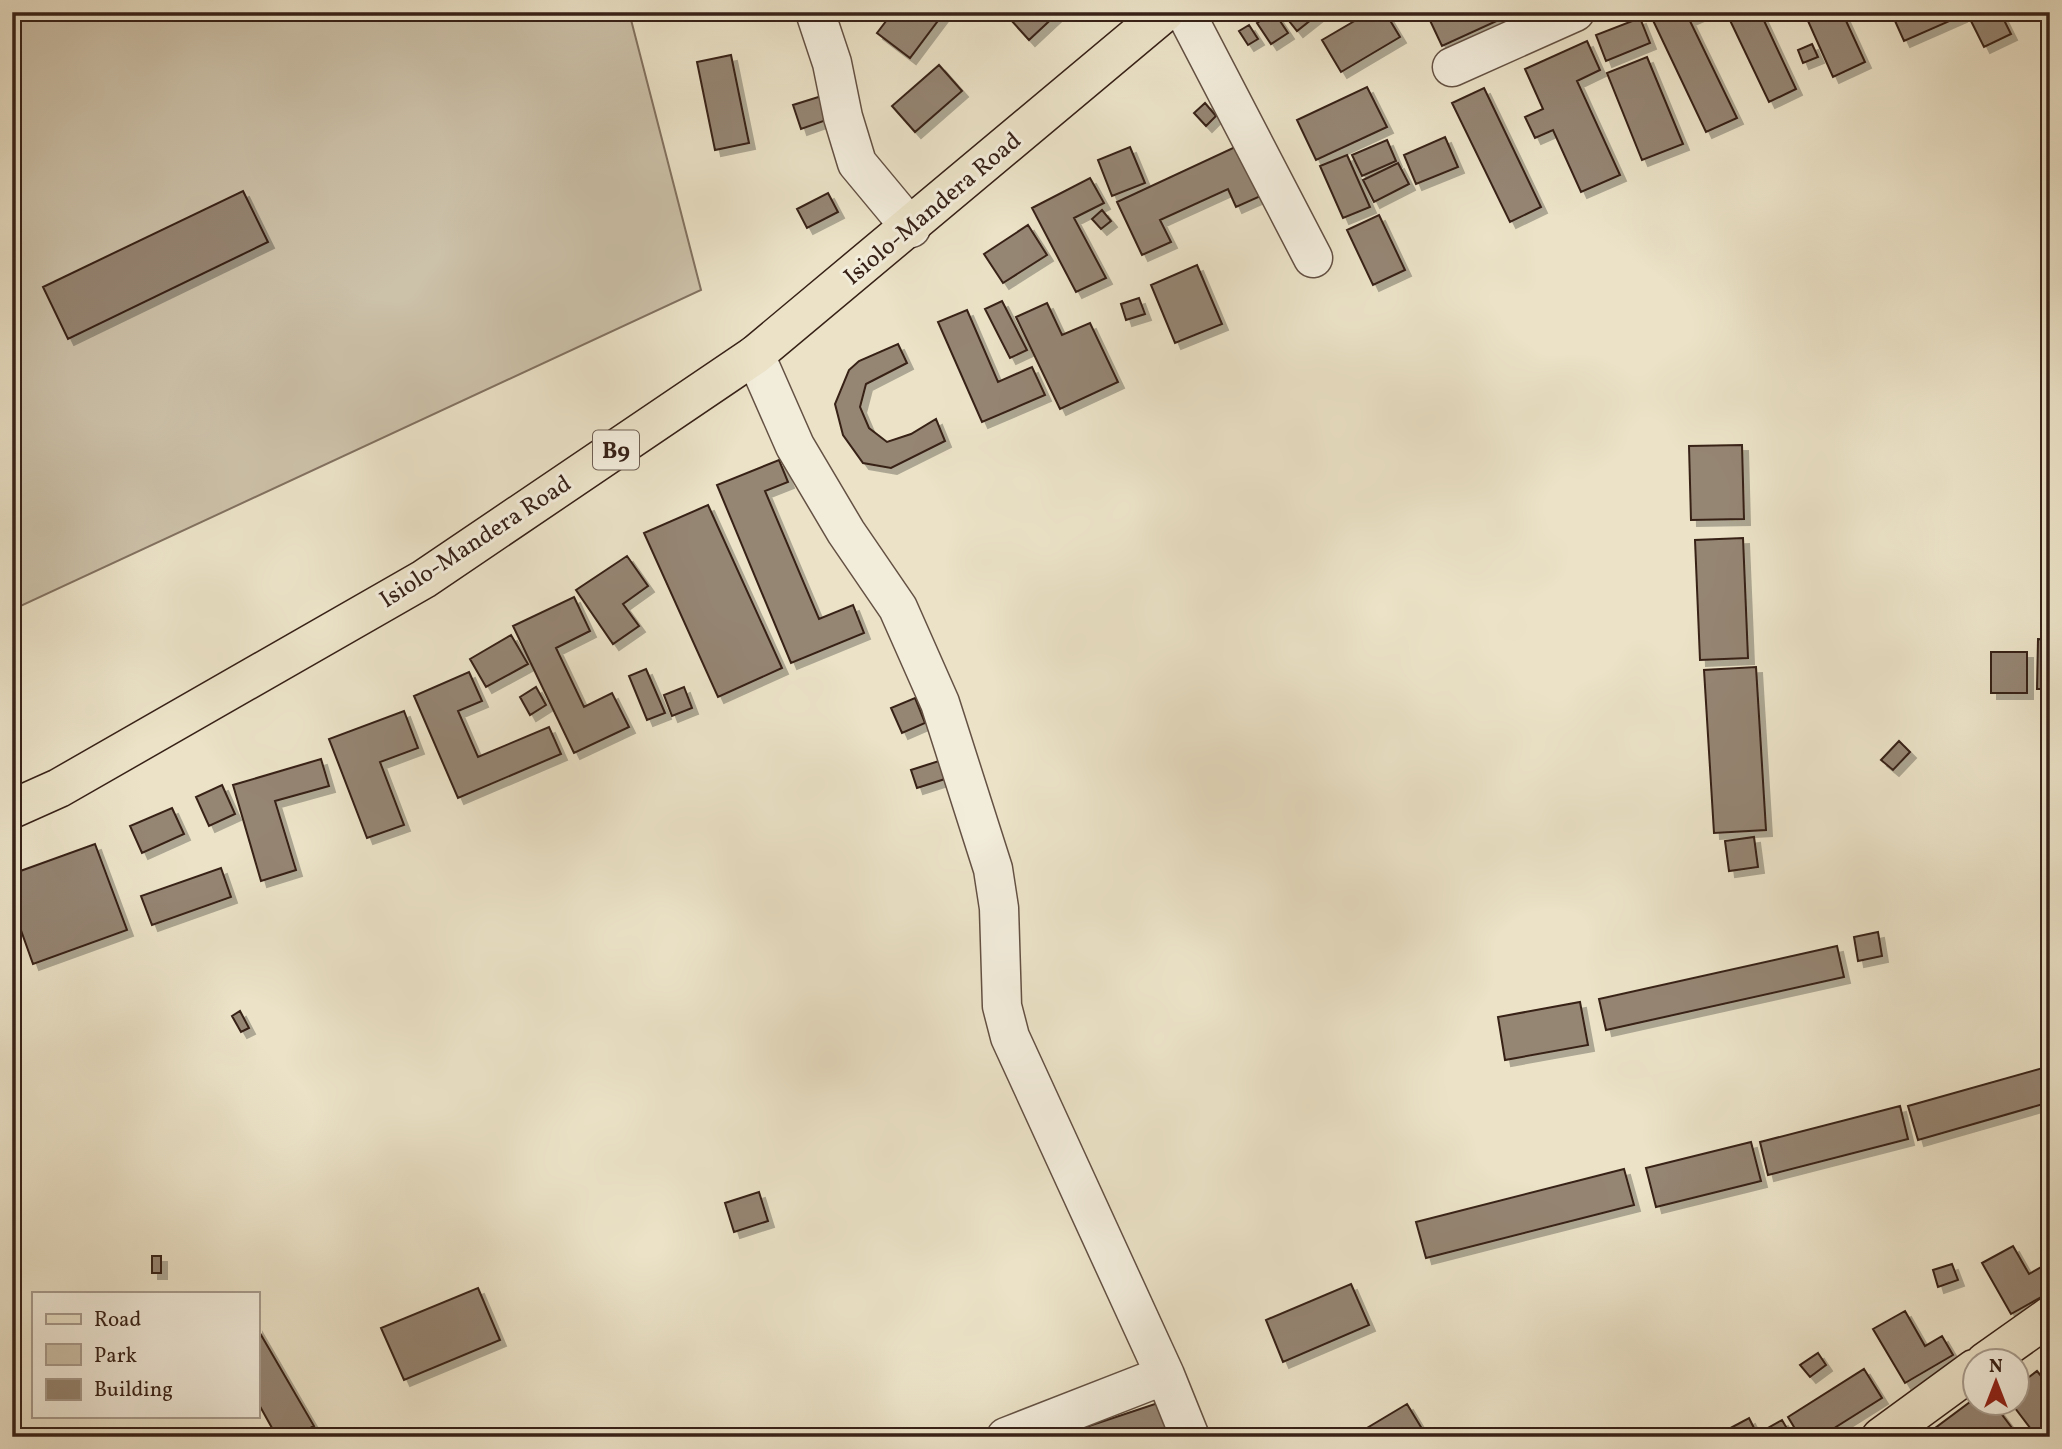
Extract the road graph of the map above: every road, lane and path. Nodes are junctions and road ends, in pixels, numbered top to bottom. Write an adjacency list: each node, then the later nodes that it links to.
1 (815, 12): 6 (street)
2 (1165, 12): 6 (main road, Isiolo-Mandera Road / B9)
3 (1185, 12): 7 (street)
4 (1575, 12): 5 (street)
5 (1452, 67)
6 (911, 228): 8 (main road, Isiolo-Mandera Road / B9)
7 (1313, 258)
8 (755, 355): 9 (main road, Isiolo-Mandera Road / B9); 12 (street)
9 (12, 809)
10 (2050, 1316): 11 (main road)
11 (2005, 1348)
12 (1165, 1375): 15 (street); 16 (street)
13 (1960, 1380): 14 (main road)
14 (1886, 1435)
15 (1006, 1437)
16 (1190, 1437)

